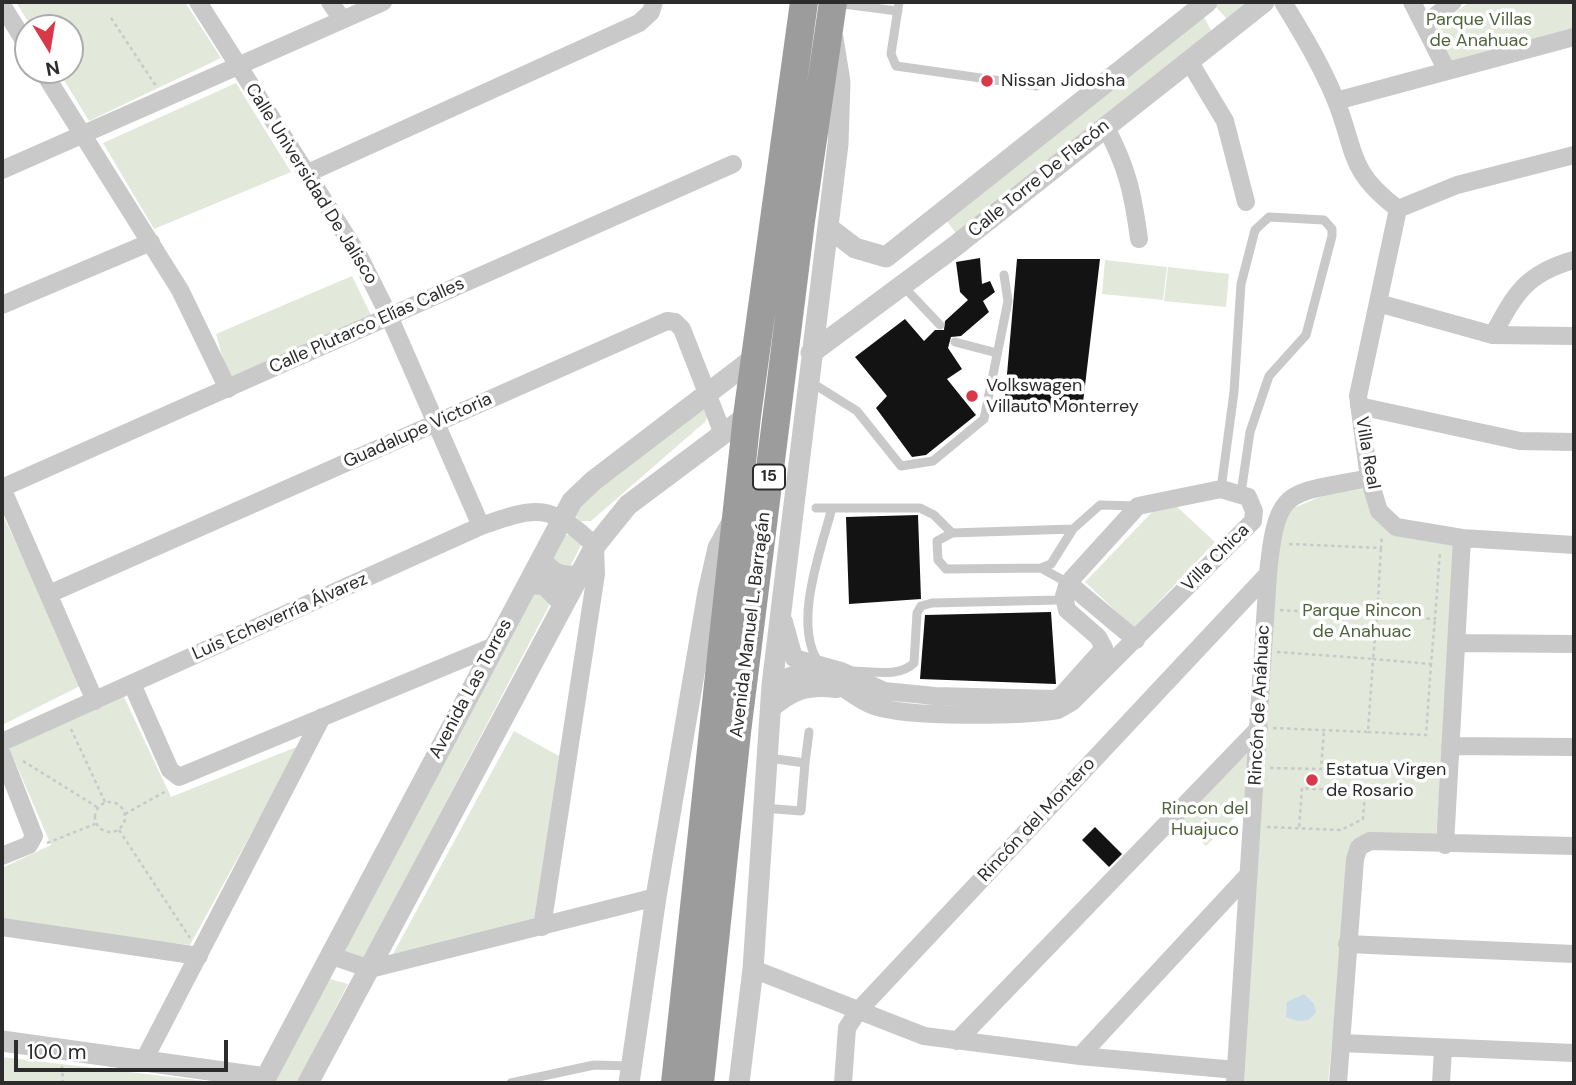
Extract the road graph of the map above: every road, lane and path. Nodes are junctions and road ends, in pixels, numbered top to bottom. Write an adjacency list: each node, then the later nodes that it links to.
1 (198, 2): 21 (street, Calle Universidad De Jalisco)
2 (330, 2): 15 (street)
3 (383, 2): 15 (street)
4 (654, 2): 32 (street)
5 (804, 2): 53 (highway, Avenida Manuel L. Barragán / 15)
6 (1264, 2): 18 (street, Calle Torre De Flacón)
7 (1283, 2): 26 (street)
8 (1412, 2): 16 (street)
9 (1453, 2): 16 (street)
10 (1205, 3): 18 (street); 35 (street, Calle Torre De Flacón)
11 (2, 5): 17 (street)
12 (898, 6): 13 (lane); 24 (lane)
13 (832, 10): 36 (street); 113 (highway, Avenida Manuel L. Barragán / 15)
14 (111, 18): 25 (path)
15 (342, 19): 21 (street)
16 (1426, 23): 22 (street)
17 (14, 24)
18 (1222, 32): 20 (street, Calle Torre De Flacón)
19 (1574, 37): 22 (street)
20 (1189, 61): 27 (street, Calle Torre De Flacón); 33 (street)
21 (239, 68): 25 (street); 32 (street, Calle Universidad De Jalisco)
22 (1447, 71): 26 (street)
23 (51, 84): 28 (street)
24 (1037, 86)
25 (165, 99): 28 (street)
26 (1336, 100): 34 (street)
27 (1105, 127): 37 (street); 39 (street, Calle Torre De Flacón)
28 (83, 135): 31 (street); 38 (street)
29 (1574, 155): 34 (street)
30 (733, 164): 46 (street, Calle Plutarco Elías Calles)
31 (2, 170)
32 (308, 173): 46 (street, Calle Universidad De Jalisco)
33 (1246, 202)
34 (1398, 209): 44 (street, Villa Real)
35 (935, 222): 39 (street); 40 (street, Calle Torre De Flacón)
36 (829, 228): 40 (street); 51 (street)
37 (1139, 239)
38 (151, 242): 45 (street); 55 (street)
39 (954, 247): 43 (street, Calle Torre De Flacón)
40 (886, 257): 43 (street)
41 (1574, 260): 48 (street)
42 (1004, 275): 52 (lane)
43 (901, 284): 47 (lane); 51 (street, Calle Torre De Flacón)
44 (1378, 303): 48 (street); 57 (street, Villa Real)
45 (2, 305)
46 (389, 316): 55 (street, Calle Plutarco Elías Calles); 59 (street, Calle Universidad De Jalisco)
47 (940, 326)
48 (1493, 335): 49 (street)
49 (1574, 336)
50 (955, 342): 52 (lane)
51 (811, 353): 54 (street)
52 (997, 353): 54 (lane)
53 (754, 358): 56 (street, Avenida Las Torres); 58 (highway, Avenida Manuel L. Barragán / 15)
54 (808, 380): 89 (street)
55 (228, 389): 63 (street, Calle Plutarco Elías Calles)
56 (706, 395): 59 (street, Guadalupe Victoria); 60 (street, Guadalupe Victoria); 70 (street, Avenida Las Torres)
57 (1359, 406): 61 (street); 62 (street, Villa Real)
58 (747, 416): 60 (street); 69 (highway, Avenida Manuel L. Barragán / 15)
59 (435, 424): 71 (street, Calle Universidad De Jalisco); 87 (street, Guadalupe Victoria)
60 (723, 434): 78 (street)
61 (1574, 442)
62 (1369, 478): 75 (street, Villa Real); 76 (street, Rincón de Anáhuac)
63 (2, 488): 87 (street)
64 (1221, 489): 65 (street); 65 (lane); 66 (street)
65 (1241, 493): 93 (street, Villa Chica)
66 (1138, 506): 72 (lane); 86 (street)
67 (816, 508): 68 (lane)
68 (832, 508): 73 (lane); 99 (lane)
69 (737, 513): 113 (highway, Avenida Manuel L. Barragán / 15); 138 (street)
70 (562, 518): 71 (street, Luis Echeverría Álvarez); 78 (street); 81 (street, Avenida Las Torres)
71 (481, 526): 102 (street, Luis Echeverría Álvarez)
72 (1073, 530): 73 (lane); 82 (lane)
73 (952, 533): 82 (lane)
74 (1394, 537): 79 (path)
75 (1462, 538): 77 (street); 94 (street)
76 (1271, 543): 79 (path); 83 (street, Rincón de Anáhuac)
77 (1574, 545)
78 (594, 546): 84 (street); 140 (street)
79 (1381, 548): 91 (path)
80 (1440, 550): 92 (path)
81 (542, 560): 84 (street); 85 (street, Avenida Las Torres)
82 (1041, 568): 86 (lane)
83 (1268, 574): 90 (street, Rincón de Anáhuac); 147 (street, Rincón del Montero)
84 (578, 575): 88 (street)
85 (529, 583): 88 (street); 96 (street, Avenida Las Torres)
86 (1066, 589): 93 (street); 101 (lane); 107 (street)
87 (49, 594): 105 (street)
88 (562, 601): 146 (street)
89 (781, 608): 99 (street); 103 (street)
90 (1266, 609): 91 (path); 97 (street, Rincón de Anáhuac)
91 (1377, 616): 92 (path); 98 (path)
92 (1435, 619): 100 (path)
93 (1136, 640): 107 (street, Villa Chica)
94 (1456, 643): 95 (street); 117 (street)
95 (1574, 644)
96 (494, 646): 110 (street); 144 (street, Avenida Las Torres)
97 (1264, 651): 98 (path); 111 (street, Rincón de Anáhuac)
98 (1373, 659): 100 (path); 115 (path)
99 (819, 663): 101 (street)
100 (1431, 664): 115 (path)
101 (841, 671): 106 (street)
102 (132, 684): 105 (street, Luis Echeverría Álvarez); 124 (street)
103 (772, 685): 104 (street); 108 (street)
104 (842, 690): 106 (street); 108 (street)
105 (94, 701): 109 (street, Luis Echeverría Álvarez)
106 (903, 702): 107 (street)
107 (1059, 704)
108 (770, 710): 120 (street)
109 (64, 714): 116 (street, Luis Echeverría Álvarez); 125 (path)
110 (322, 717): 124 (street); 143 (street)
111 (1259, 728): 112 (path); 123 (street, Rincón de Anáhuac); 149 (street)
112 (1324, 730): 115 (path); 123 (path)
113 (726, 732): 160 (highway, Avenida Manuel L. Barragán / 15); 161 (highway, Avenida Manuel L. Barragán / 15)
114 (809, 732): 122 (lane)
115 (1368, 732)
116 (2, 742)
117 (1451, 746): 118 (street); 134 (street)
118 (1574, 747)
119 (2, 754): 133 (street)
120 (767, 757): 122 (lane); 127 (street)
121 (23, 761): 126 (path)
122 (805, 763): 127 (lane)
123 (1256, 767): 130 (street, Rincón de Anáhuac)
124 (185, 776): 128 (path)
125 (105, 802): 126 (path); 128 (path)
126 (97, 807): 129 (path)
127 (764, 808): 145 (street)
128 (125, 814): 132 (path)
129 (95, 824): 132 (path); 133 (path)
130 (1253, 826): 131 (path); 137 (street, Rincón de Anáhuac)
131 (1298, 829): 131 (path)
132 (119, 830): 143 (path)
133 (33, 838): 136 (street)
134 (1445, 845): 135 (street); 141 (street)
135 (1574, 846)
136 (2, 856)
137 (1249, 874): 153 (street); 156 (street, Rincón de Anáhuac)
138 (656, 897): 140 (street); 155 (street)
139 (2, 927): 143 (street)
140 (542, 928): 146 (street)
141 (1347, 944): 142 (street); 150 (street)
142 (1574, 954)
143 (199, 956): 154 (street)
144 (332, 956): 146 (street); 157 (street, Avenida Las Torres)
145 (753, 969): 147 (street); 162 (street)
146 (370, 970): 158 (street)
147 (858, 1011): 149 (street); 163 (street, Rincón del Montero)
148 (2, 1041): 154 (street)
149 (957, 1041): 153 (street)
150 (1341, 1043): 151 (street); 164 (street)
151 (1443, 1049): 152 (street); 165 (street)
152 (1574, 1053)
153 (1080, 1056): 156 (street)
154 (144, 1060): 157 (street)
155 (630, 1075): 159 (lane)
156 (1236, 1077)
157 (265, 1080)
158 (308, 1083)
159 (511, 1083)
160 (675, 1083)
161 (700, 1083)
162 (739, 1083)
163 (843, 1083)
164 (1338, 1083)
165 (1441, 1083)

